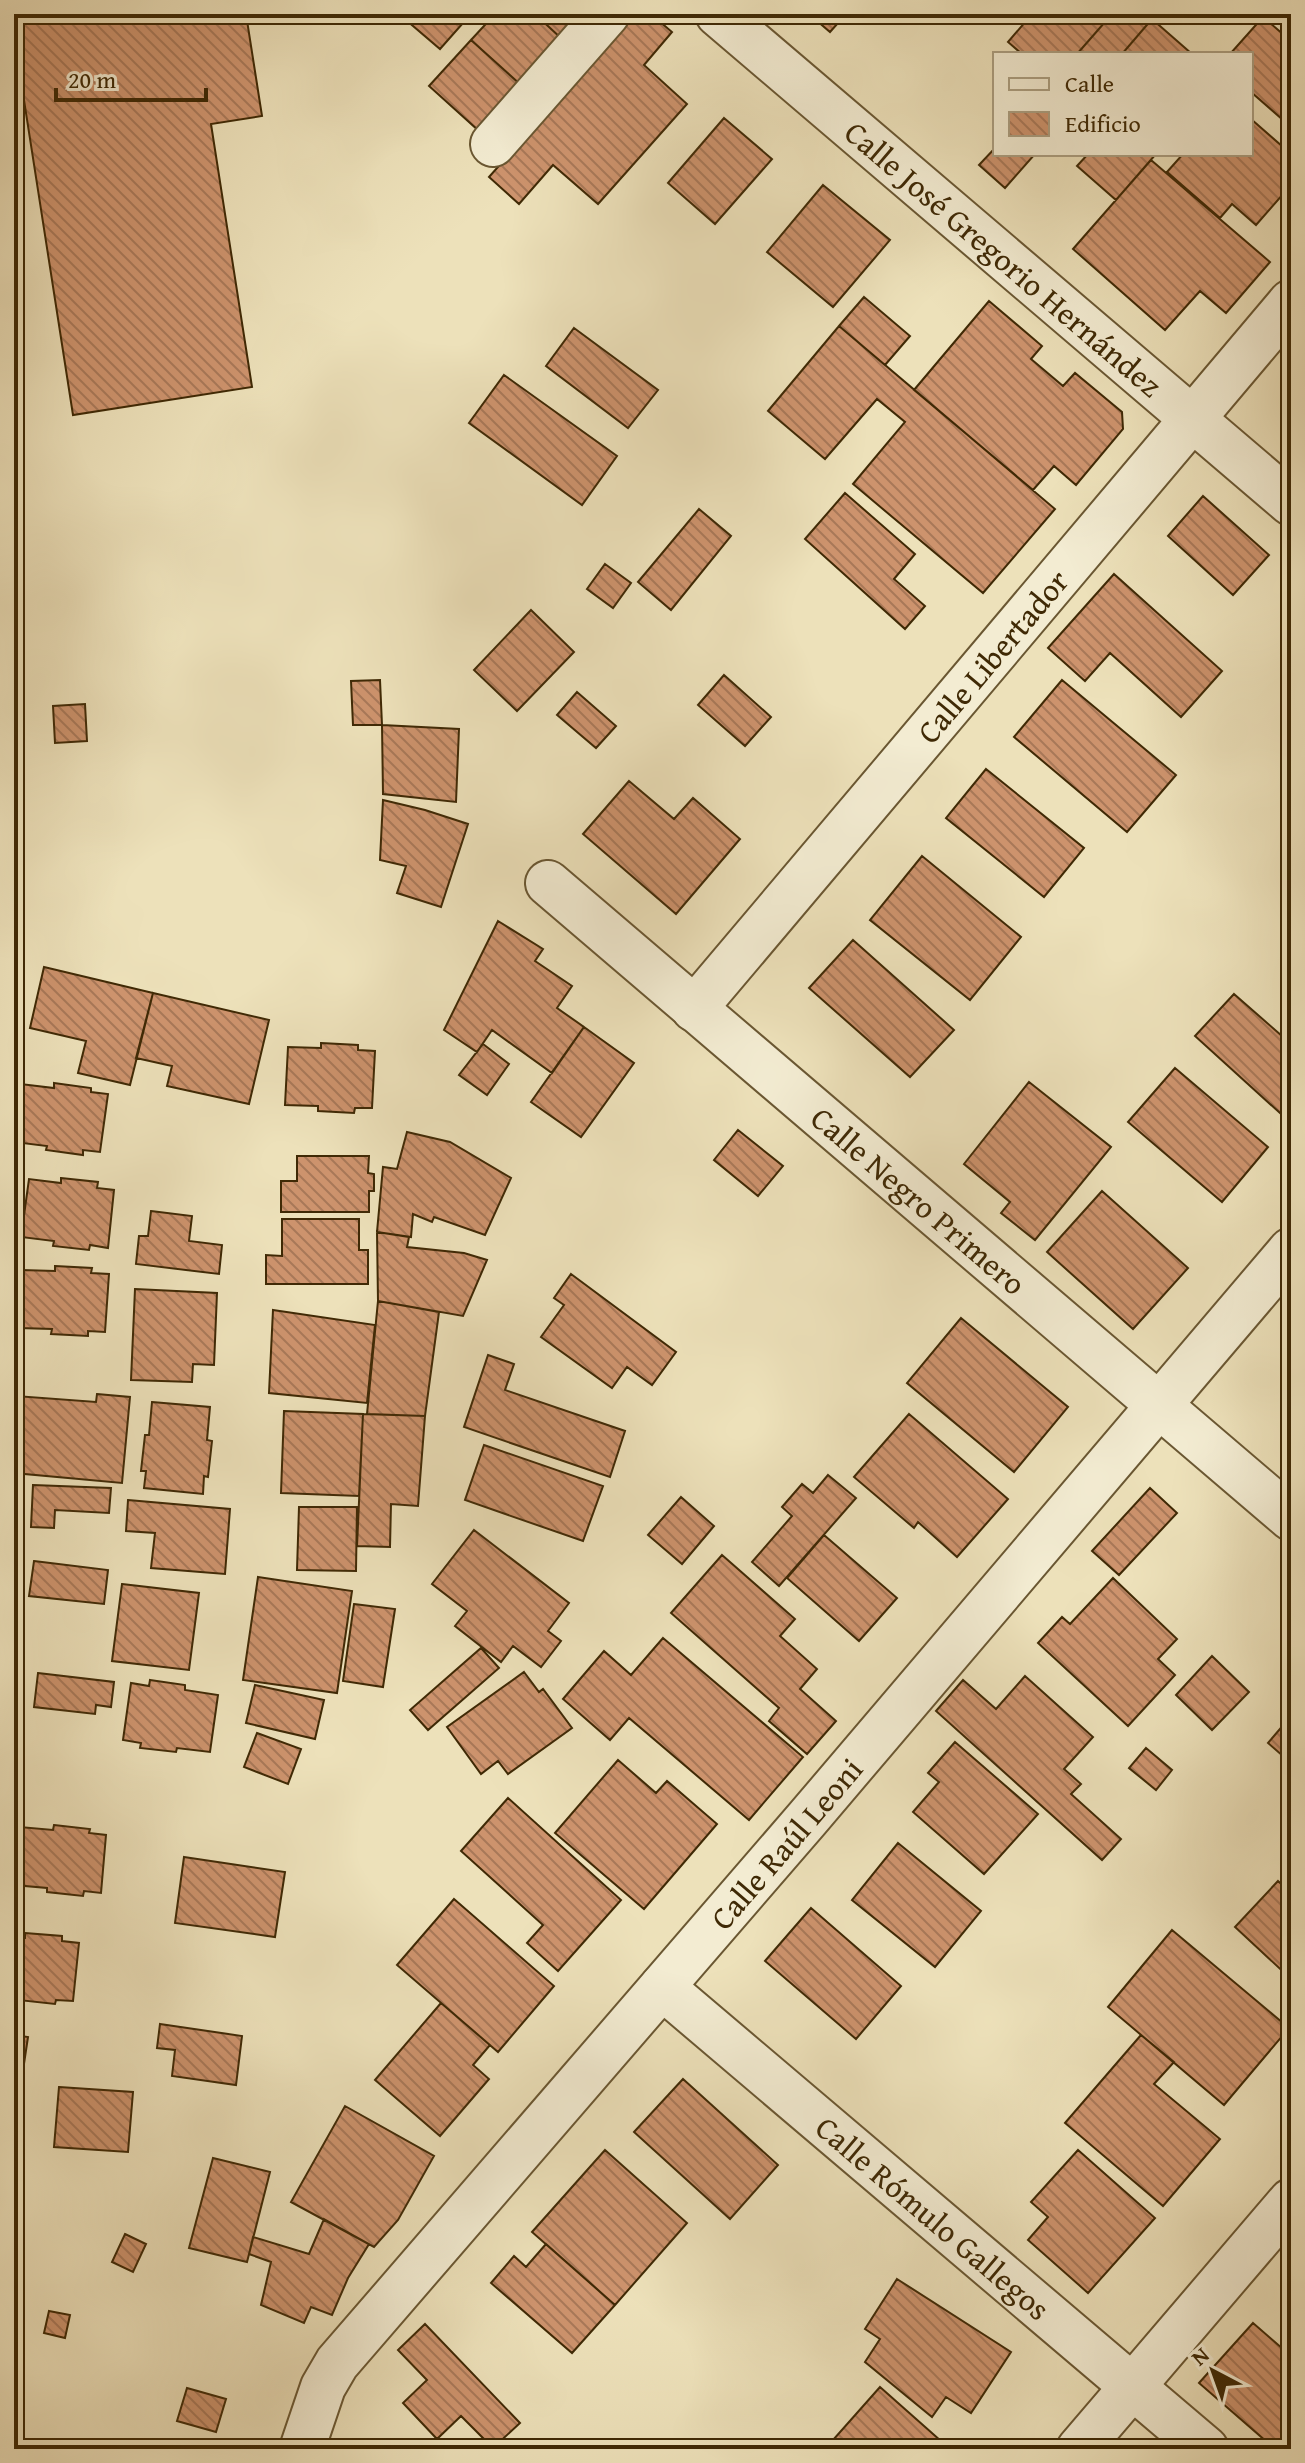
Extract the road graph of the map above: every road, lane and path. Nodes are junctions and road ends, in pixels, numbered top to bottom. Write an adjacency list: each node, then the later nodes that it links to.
1 (607, 14): 3 (street)
2 (720, 15): 5 (street, Calle José Gregorio Hernández)
3 (493, 144)
4 (1291, 302): 5 (street, Calle Libertador)
5 (1193, 418): 6 (street, Calle José Gregorio Hernández); 8 (street, Calle Libertador)
6 (1291, 503)
7 (548, 883): 8 (street, Calle Negro Primero)
8 (694, 1009): 10 (street, Calle Negro Primero)
9 (1291, 1250): 10 (street, Calle Raúl Leoni)
10 (1159, 1405): 11 (street, Calle Negro Primero); 12 (street, Calle Raúl Leoni)
11 (1291, 1518)
12 (662, 1987): 14 (street, Calle Rómulo Gallegos); 15 (street, Calle Raúl Leoni)
13 (1291, 2201): 14 (street)
14 (1133, 2387): 16 (street); 17 (street, Calle Rómulo Gallegos)
15 (302, 2449)
16 (1079, 2449)
17 (1206, 2449)

